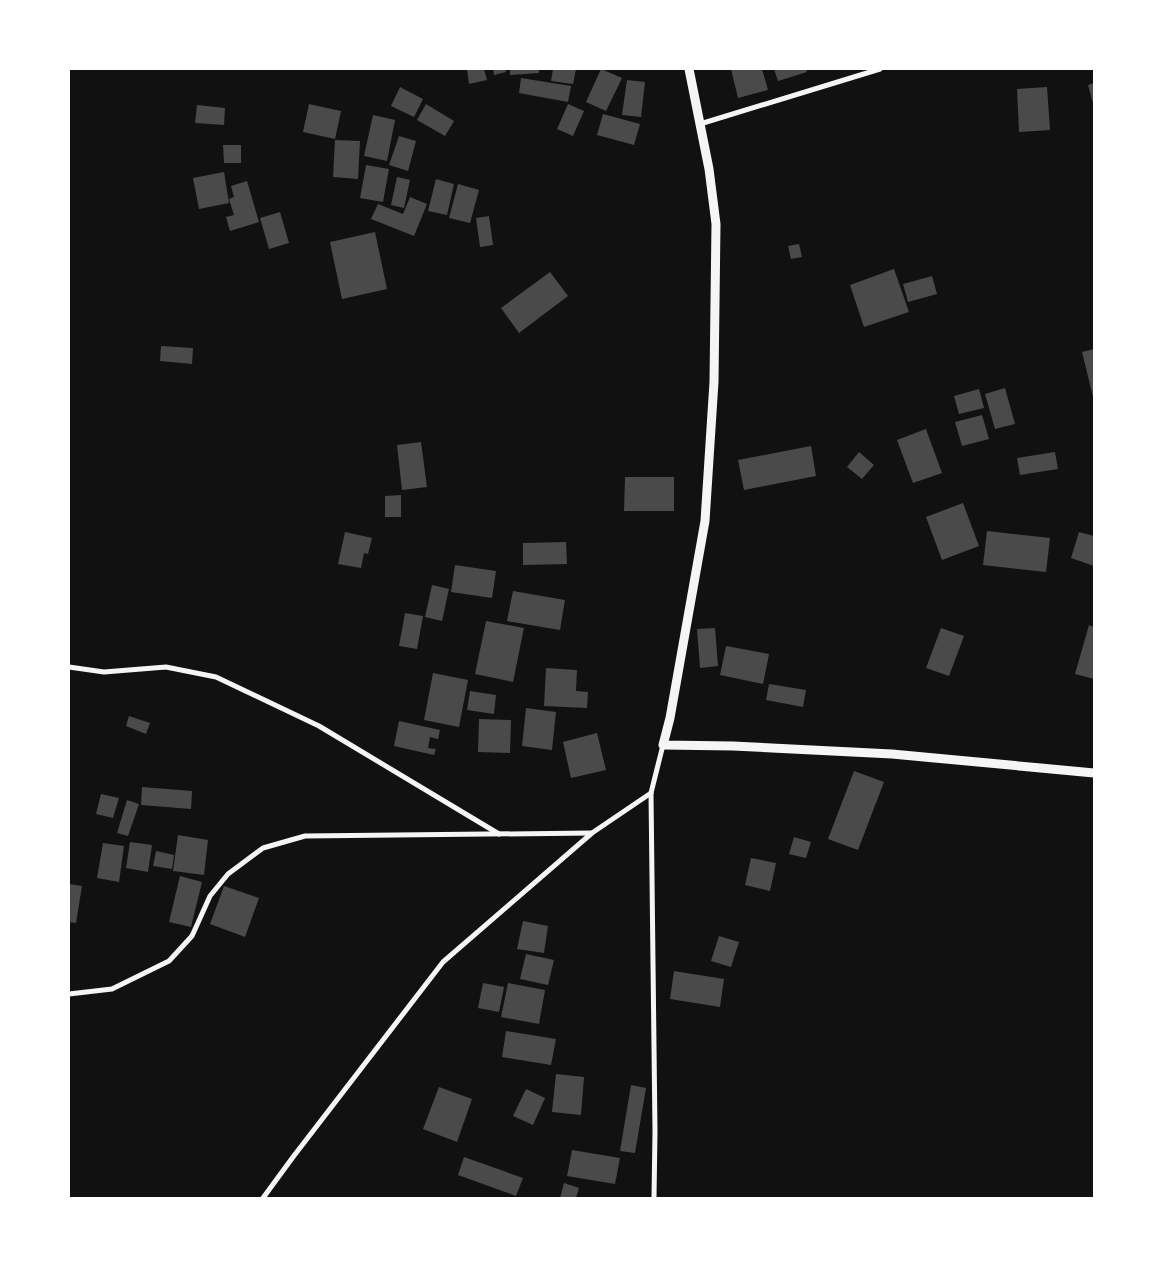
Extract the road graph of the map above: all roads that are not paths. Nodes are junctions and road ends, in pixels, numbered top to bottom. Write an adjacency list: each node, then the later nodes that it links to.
1 (689, 69): 3 (street)
2 (880, 69): 3 (street)
3 (700, 124): 5 (street)
4 (69, 667): 9 (street)
5 (663, 745): 6 (street); 7 (street)
6 (1094, 773)
7 (651, 793): 8 (street); 12 (street)
8 (592, 833): 9 (street); 11 (street)
9 (500, 834): 10 (street)
10 (69, 994)
11 (263, 1198)
12 (654, 1198)

